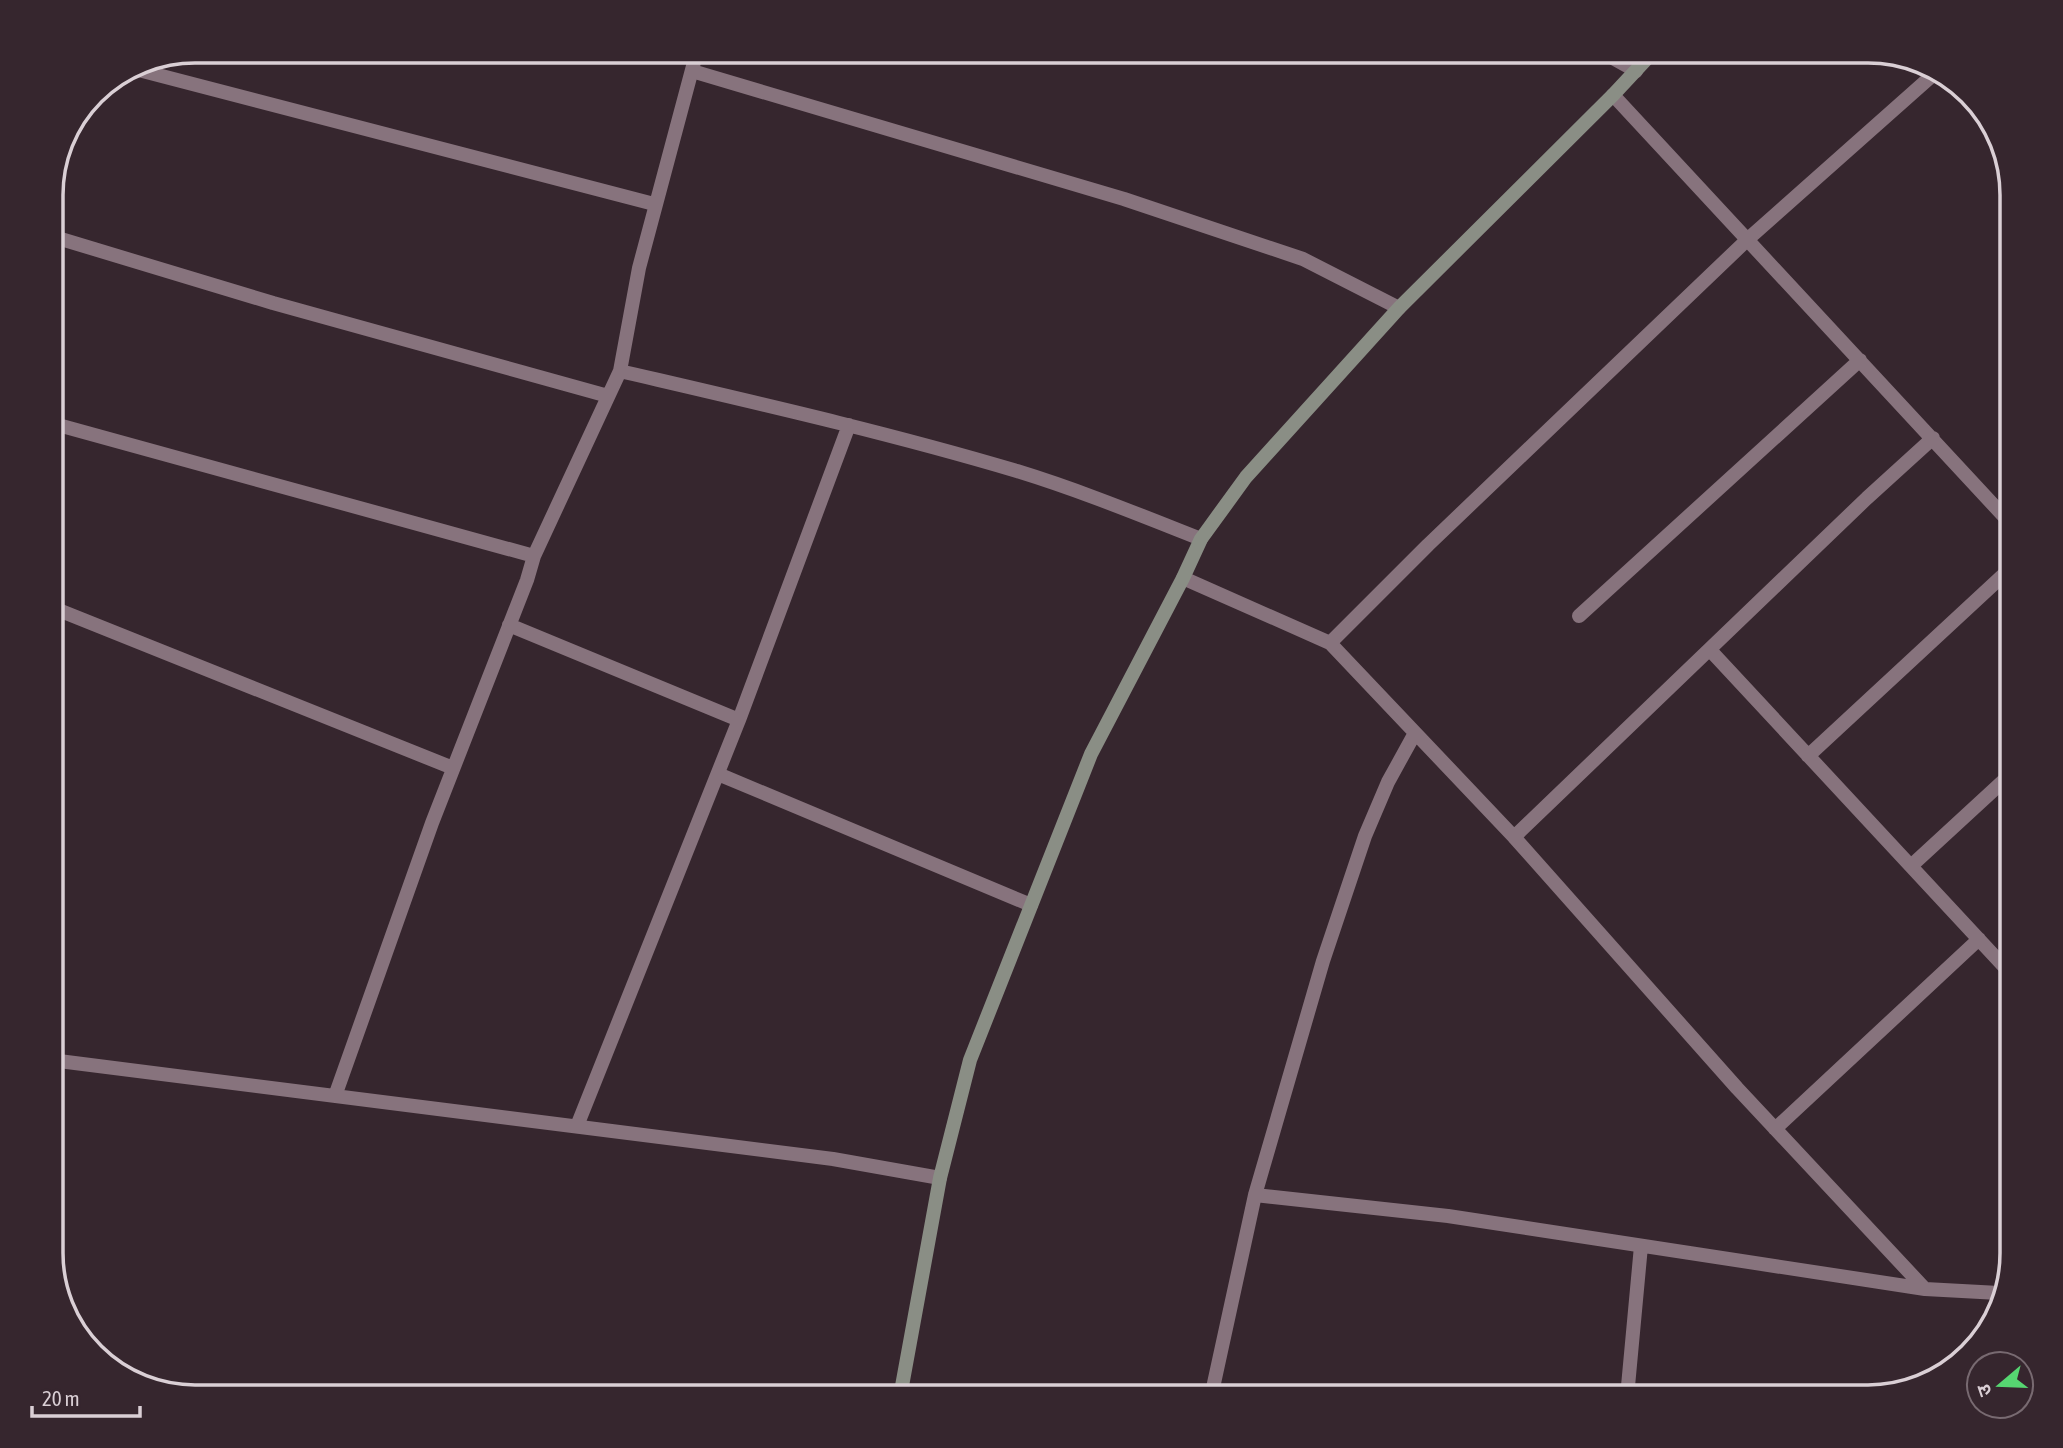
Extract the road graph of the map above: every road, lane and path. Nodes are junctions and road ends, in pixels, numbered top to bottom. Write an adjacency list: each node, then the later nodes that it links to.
1 (694, 63): 4 (street)
2 (1622, 63): 5 (street)
3 (1643, 63): 5 (street)
4 (692, 71): 9 (street); 12 (street)
5 (1636, 71): 8 (street)
6 (148, 72): 9 (street)
7 (1928, 78): 10 (street)
8 (1613, 95): 10 (street); 12 (street)
9 (654, 204): 14 (street)
10 (1748, 239): 13 (street); 27 (street)
11 (63, 240): 15 (street)
12 (1399, 308): 20 (street)
13 (1860, 360): 18 (street); 25 (street)
14 (620, 371): 15 (street); 16 (street)
15 (608, 397): 21 (street)
16 (849, 425): 20 (street); 29 (street)
17 (63, 426): 21 (street)
18 (1933, 439): 19 (street); 28 (street)
19 (2000, 510)
20 (1201, 539): 22 (street)
21 (534, 556): 26 (street)
22 (1183, 578): 27 (street); 37 (street)
23 (2000, 578): 31 (street)
24 (63, 612): 32 (street)
25 (1579, 616)
26 (509, 625): 29 (street); 32 (street)
27 (1330, 643): 30 (street)
28 (1710, 650): 31 (street); 35 (street)
29 (739, 720): 33 (street)
30 (1415, 733): 35 (street); 45 (street)
31 (1808, 756): 36 (street)
32 (453, 768): 41 (street)
33 (718, 774): 37 (street); 42 (street)
34 (2000, 784): 36 (street)
35 (1514, 837): 43 (street)
36 (1911, 866): 38 (street)
37 (1031, 905): 44 (street)
38 (1979, 939): 39 (street); 43 (street)
39 (2000, 962)
40 (63, 1061): 41 (street)
41 (335, 1096): 42 (street)
42 (578, 1126): 44 (street)
43 (1775, 1129): 47 (street)
44 (940, 1178): 49 (street)
45 (1255, 1195): 46 (street); 50 (street)
46 (1641, 1246): 47 (street); 51 (street)
47 (1925, 1289): 48 (street)
48 (1994, 1293)
49 (902, 1385)
50 (1214, 1385)
51 (1629, 1385)

